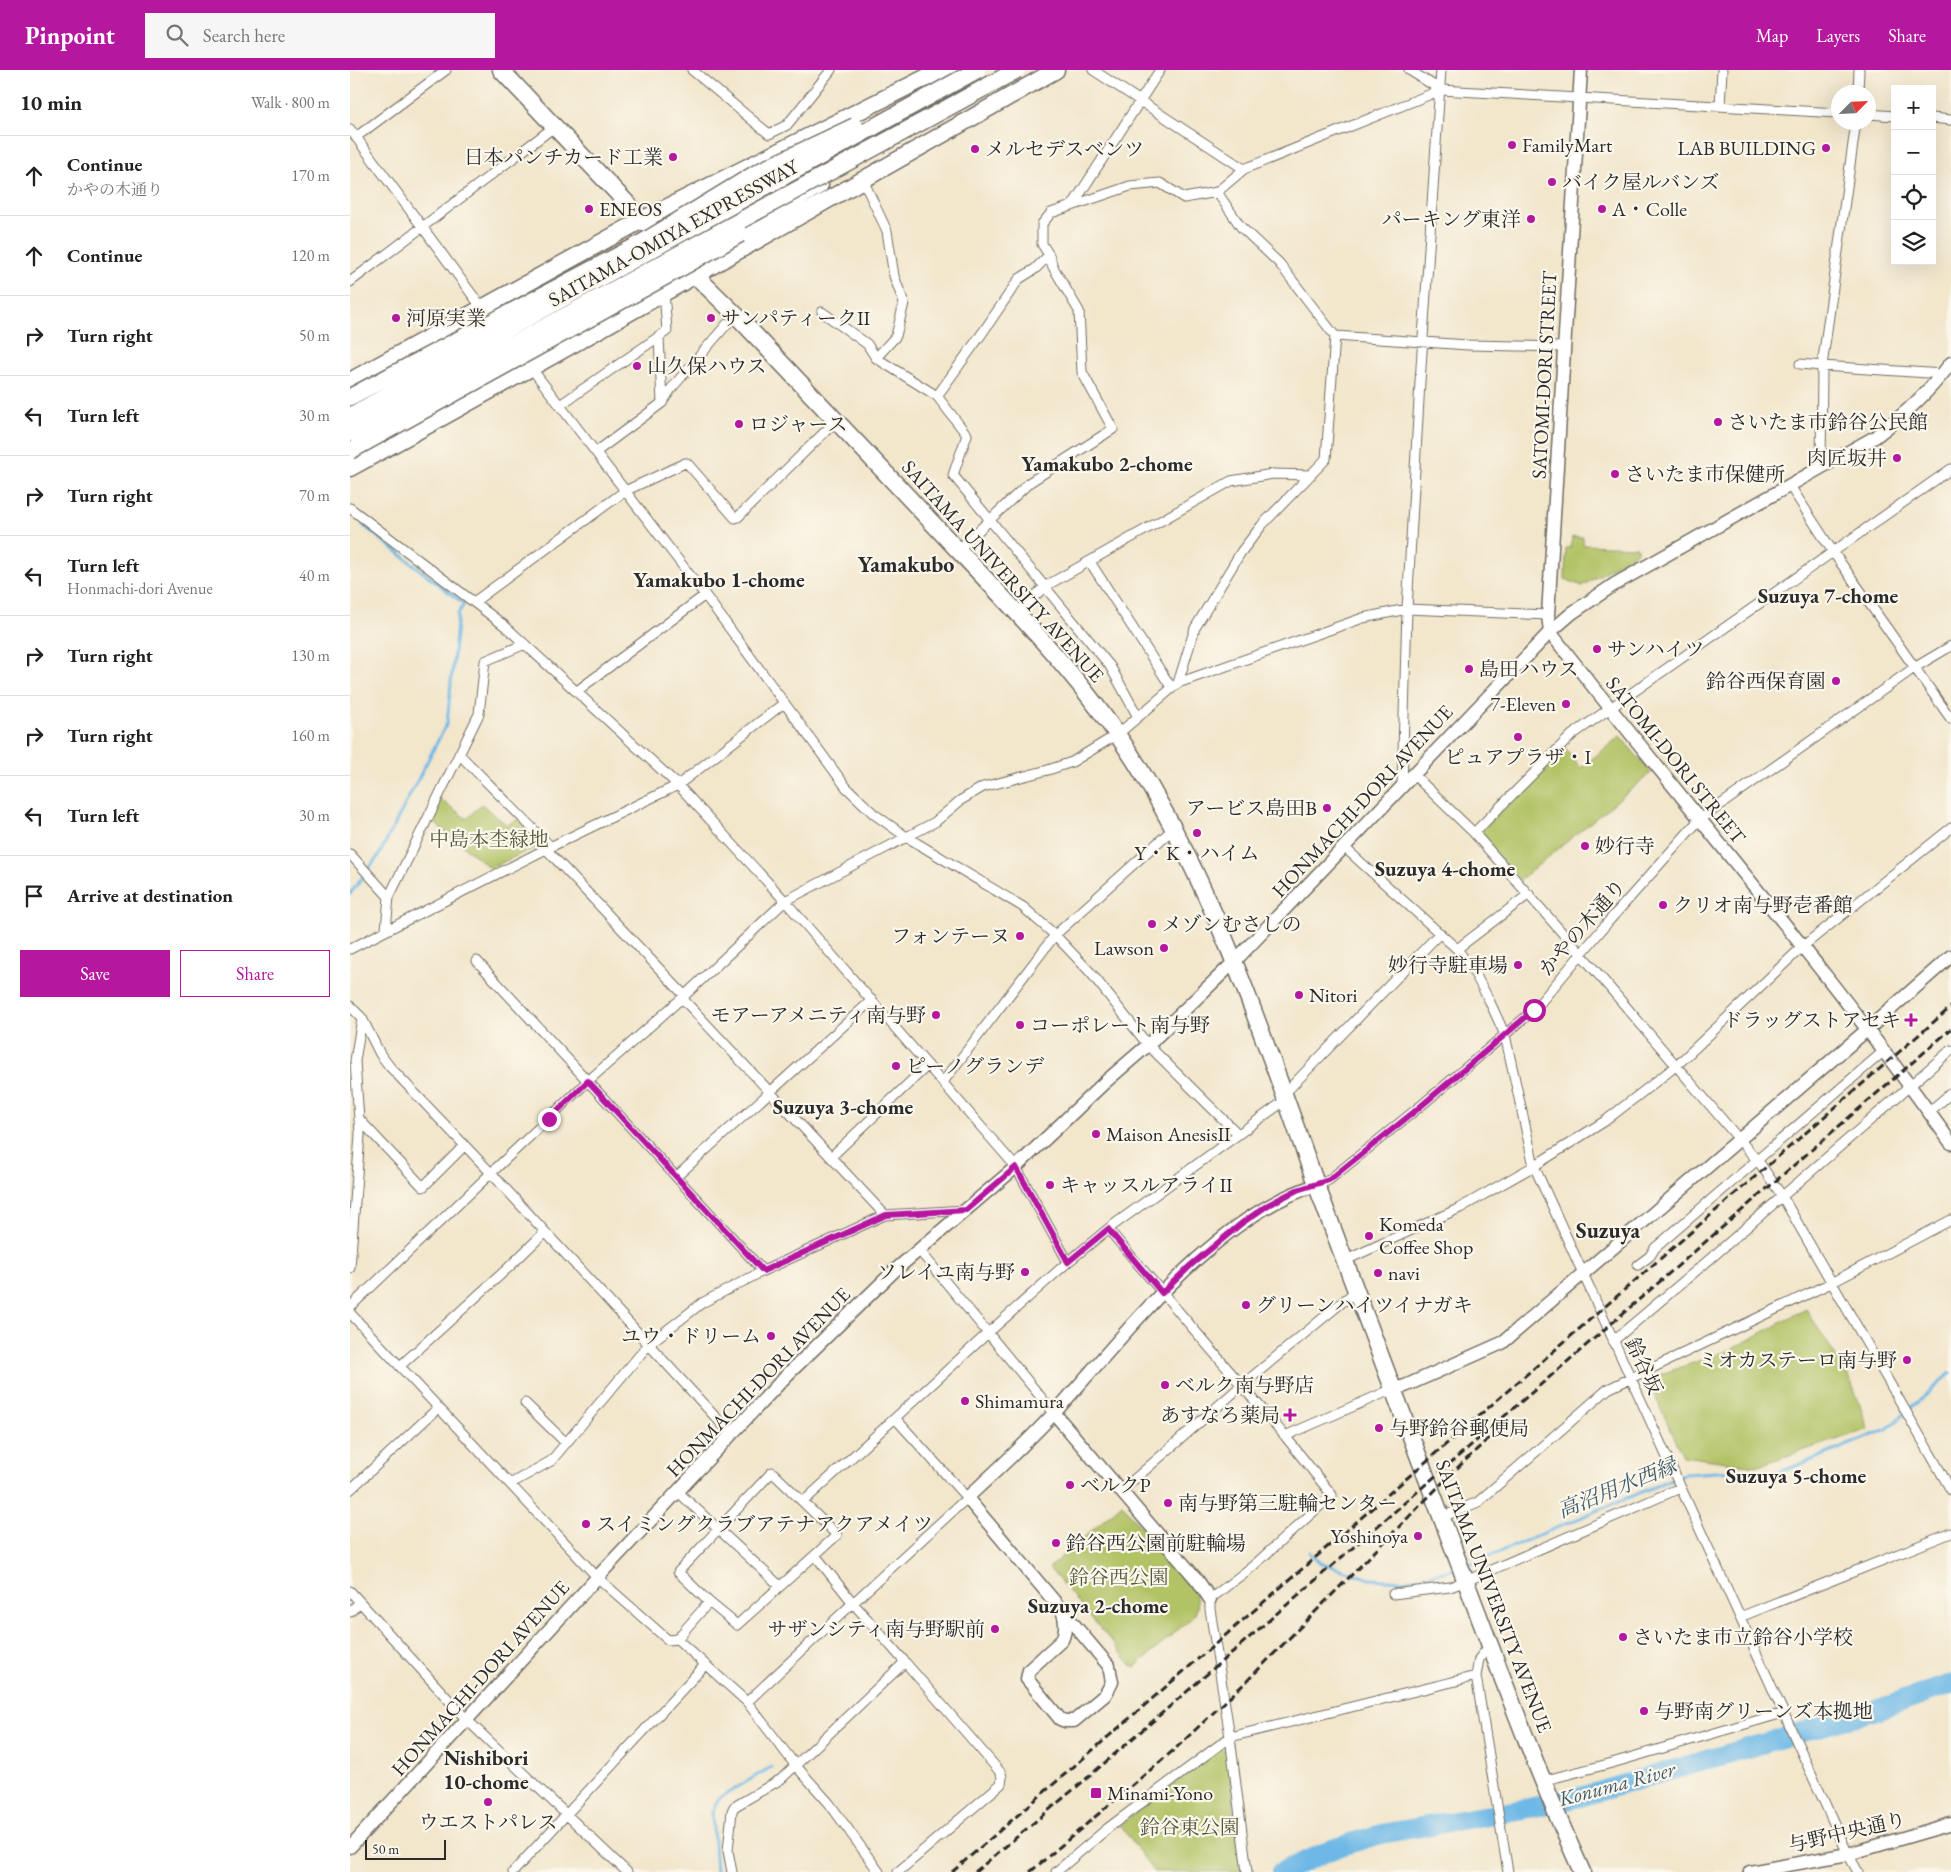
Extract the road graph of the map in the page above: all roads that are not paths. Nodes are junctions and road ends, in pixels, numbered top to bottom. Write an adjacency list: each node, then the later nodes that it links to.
1 (446, 70): 31 (street)
2 (500, 70): 28 (highway, SAITAMA UNIVERSITY AVENUE)
3 (692, 70): 4 (street)
4 (831, 70)
5 (941, 70): 37 (highway)
6 (960, 70): 57 (highway, bridge)
7 (977, 70): 60 (highway, SAITAMA-OMIYA EXPRESSWAY, bridge)
8 (984, 70): 9 (highway)
9 (1016, 70): 32 (highway, SAITAMA-OMIYA EXPRESSWAY, bridge)
10 (1056, 70): 34 (highway)
11 (1093, 70): 21 (street)
12 (1160, 70): 21 (street)
13 (1409, 70): 19 (street)
14 (1441, 70): 19 (street)
15 (1581, 70): 20 (street, SATOMI-DORI STREET)
16 (1722, 70): 22 (street)
17 (1859, 70): 18 (street)
18 (1858, 85)
19 (1441, 90): 20 (street); 33 (street); 48 (street)
20 (1579, 99): 22 (street); 49 (street, SATOMI-DORI STREET)
21 (1139, 102): 33 (street); 36 (street)
22 (1720, 106): 23 (street)
23 (1831, 113)
24 (1876, 115): 25 (street)
25 (1891, 116)
26 (1936, 118): 27 (street)
27 (1951, 120)
28 (554, 127): 37 (highway, SAITAMA UNIVERSITY AVENUE); 38 (street)
29 (350, 129): 31 (street)
30 (1855, 130): 52 (street)
31 (356, 138): 38 (street)
32 (866, 152): 62 (highway, SAITAMA-OMIYA EXPRESSWAY, bridge); 63 (highway, bridge)
33 (1244, 169): 35 (street)
34 (863, 180): 40 (highway); 50 (street)
35 (1217, 192): 36 (street); 46 (street)
36 (1072, 206): 39 (street)
37 (642, 220): 40 (highway, SAITAMA UNIVERSITY AVENUE); 43 (highway)
38 (423, 227): 41 (street); 43 (street)
39 (1049, 255): 56 (street); 72 (street)
40 (694, 274): 42 (highway); 61 (highway, SAITAMA UNIVERSITY AVENUE)
41 (350, 282)
42 (664, 292): 47 (street); 54 (highway)
43 (482, 308): 55 (highway)
44 (822, 312): 50 (street)
45 (728, 324): 58 (street)
46 (1335, 336): 48 (street); 68 (street)
47 (659, 337): 58 (street); 59 (street)
48 (1423, 341): 49 (street); 79 (street)
49 (1564, 347): 81 (street, SATOMI-DORI STREET)
50 (876, 358): 56 (street)
51 (1800, 364): 52 (street)
52 (1822, 366): 53 (street); 66 (street)
53 (1949, 367): 66 (street, HONMACHI-DORI AVENUE)
54 (532, 369): 59 (street); 65 (highway)
55 (351, 378)
56 (936, 396): 72 (street)
57 (350, 397)
58 (662, 403): 64 (street)
59 (560, 405): 64 (street)
60 (350, 416): 62 (highway)
61 (836, 421): 70 (street); 73 (highway, SAITAMA UNIVERSITY AVENUE)
62 (350, 433)
63 (350, 451)
64 (596, 452): 70 (street)
65 (350, 468)
66 (1821, 468): 69 (street, HONMACHI-DORI AVENUE)
67 (1951, 469): 74 (street)
68 (1311, 476): 75 (street); 86 (street)
69 (1790, 486): 74 (street); 82 (street, HONMACHI-DORI AVENUE)
70 (625, 491): 77 (street); 78 (street)
71 (350, 508): 78 (street)
72 (989, 520): 73 (street); 76 (street)
73 (958, 550): 80 (highway, SAITAMA UNIVERSITY AVENUE)
74 (1832, 552): 85 (street); 89 (street)
75 (1090, 562): 76 (street); 86 (street)
76 (1044, 587): 80 (street); 90 (street)
77 (704, 595): 87 (street); 88 (street)
78 (474, 602): 83 (street)
79 (1407, 609): 81 (street); 86 (street); 96 (street)
80 (1018, 613): 92 (highway, SAITAMA UNIVERSITY AVENUE)
81 (1548, 615): 82 (street, SATOMI-DORI STREET)
82 (1550, 632): 89 (street, SATOMI-DORI STREET); 94 (street, HONMACHI-DORI AVENUE)
83 (524, 644): 87 (street); 93 (street)
84 (1951, 646): 85 (street, かやの木通り)
85 (1914, 668): 91 (street); 97 (street, かやの木通り)
86 (1175, 685): 90 (street)
87 (577, 691): 95 (street)
88 (784, 703): 95 (street); 101 (street)
89 (1609, 708): 97 (street, SATOMI-DORI STREET); 100 (street)
90 (1138, 717): 92 (street)
91 (1951, 719)
92 (1118, 734): 98 (highway, SAITAMA UNIVERSITY AVENUE); 101 (street)
93 (459, 754): 102 (street); 106 (street)
94 (1414, 775): 96 (street, HONMACHI-DORI AVENUE); 100 (street)
95 (678, 785): 102 (street); 107 (street)
96 (1402, 788): 103 (street, HONMACHI-DORI AVENUE)
97 (1699, 820): 111 (street, SATOMI-DORI STREET); 114 (street, かやの木通り)
98 (1174, 828): 110 (street); 117 (highway, SAITAMA UNIVERSITY AVENUE)
99 (1951, 828): 111 (street)
100 (1474, 833): 105 (street)
101 (905, 836): 107 (street); 110 (street)
102 (548, 848): 108 (street); 118 (street)
103 (1345, 848): 109 (street, 鈴谷坂); 117 (street, HONMACHI-DORI AVENUE)
104 (350, 854): 106 (street)
105 (1529, 894): 113 (street); 114 (street)
106 (389, 897): 108 (street)
107 (785, 901): 118 (street); 119 (street)
108 (386, 929): 112 (street)
109 (1440, 932): 113 (street, 鈴谷坂); 134 (street)
110 (1055, 936): 124 (street); 130 (street)
111 (1802, 946): 122 (street, SATOMI-DORI STREET); 128 (street)
112 (350, 949)
113 (1456, 949): 123 (street, 鈴谷坂)
114 (1581, 954): 123 (street, かやの木通り); 128 (street)
115 (1951, 956): 122 (street)
116 (477, 961): 129 (street)
117 (1233, 963): 124 (street, HONMACHI-DORI AVENUE); 134 (highway, SAITAMA UNIVERSITY AVENUE)
118 (683, 997): 129 (street); 132 (street)
119 (872, 1000): 127 (street); 132 (street)
120 (350, 1006): 121 (street)
121 (362, 1018): 136 (street); 140 (street)
122 (1868, 1029): 126 (street, SATOMI-DORI STREET); 138 (street)
123 (1505, 1035): 143 (street, 鈴谷坂); 147 (street, かやの木通り)
124 (1148, 1045): 137 (street); 144 (street, HONMACHI-DORI AVENUE)
125 (1951, 1050): 131 (street)
126 (1884, 1051): 131 (street, SATOMI-DORI STREET); 142 (street)
127 (928, 1065): 130 (street); 141 (street)
128 (1676, 1066): 138 (street); 143 (street)
129 (588, 1081): 145 (street); 146 (street)
130 (943, 1082): 144 (street)
131 (1910, 1086): 135 (street, SATOMI-DORI STREET); 148 (street)
132 (770, 1092): 141 (street); 146 (street)
133 (1951, 1093): 135 (street)
134 (1286, 1096): 137 (street); 147 (highway, SAITAMA UNIVERSITY AVENUE)
135 (1929, 1112): 139 (street, SATOMI-DORI STREET)
136 (359, 1119): 140 (street); 158 (street)
137 (1238, 1134): 152 (street)
138 (1740, 1140): 142 (street); 160 (street)
139 (1951, 1143)
140 (464, 1146): 145 (street)
141 (831, 1158): 150 (street)
142 (1758, 1162): 148 (street); 157 (street)
143 (1534, 1166): 155 (street); 160 (street, 鈴谷坂)
144 (1016, 1167): 149 (street, HONMACHI-DORI AVENUE); 156 (street)
145 (491, 1173): 153 (street); 164 (street)
146 (676, 1177): 159 (street)
147 (1317, 1185): 155 (highway, SAITAMA UNIVERSITY AVENUE); 163 (street)
148 (1782, 1196): 161 (street); 167 (street)
149 (966, 1210): 150 (street); 154 (street, HONMACHI-DORI AVENUE)
150 (886, 1215): 159 (street)
151 (1951, 1220): 161 (street)
152 (1108, 1229): 156 (street); 163 (street)
153 (546, 1232): 168 (street); 169 (street)
154 (919, 1250): 166 (street); 177 (street, HONMACHI-DORI AVENUE)
155 (1346, 1260): 162 (highway, SAITAMA UNIVERSITY AVENUE)
156 (1068, 1262): 166 (street)
157 (1638, 1265)
158 (350, 1268)
159 (763, 1271): 168 (street)
160 (1583, 1275): 167 (street, 鈴谷坂); 172 (street)
161 (1831, 1283): 170 (street); 183 (street)
162 (1357, 1290): 171 (street); 172 (highway, SAITAMA UNIVERSITY AVENUE)
163 (1162, 1293): 171 (street); 175 (street)
164 (350, 1307)
165 (350, 1313): 169 (street)
166 (988, 1333): 175 (street); 176 (street)
167 (1613, 1341): 170 (street, 鈴谷坂)
168 (649, 1344): 177 (street); 179 (street)
169 (400, 1366): 174 (street)
170 (1631, 1379): 180 (street, 鈴谷坂); 188 (street)
171 (1242, 1386): 178 (street); 185 (street)
172 (1393, 1389): 178 (street); 188 (highway, SAITAMA UNIVERSITY AVENUE)
173 (526, 1403): 179 (street)
174 (438, 1408): 181 (street); 182 (street)
175 (1054, 1413): 185 (street); 186 (street)
176 (895, 1418): 186 (street); 187 (street)
177 (732, 1434): 184 (street, HONMACHI-DORI AVENUE)
178 (1286, 1436): 197 (street)
179 (566, 1443): 181 (street)
180 (1677, 1481): 192 (street); 203 (street, 鈴谷坂)
181 (510, 1484): 193 (street)
182 (350, 1490)
183 (1951, 1490)
184 (677, 1491): 189 (street); 193 (street, HONMACHI-DORI AVENUE)
185 (1121, 1491): 197 (street)
186 (966, 1498): 200 (street); 201 (street)
187 (804, 1502): 189 (street); 191 (street)
188 (1442, 1518): 192 (highway, SAITAMA UNIVERSITY AVENUE)
189 (718, 1529): 194 (street); 199 (street)
190 (1951, 1533): 203 (street)
191 (815, 1555): 194 (street); 200 (street)
192 (1463, 1573): 196 (street); 207 (highway, SAITAMA UNIVERSITY AVENUE)
193 (597, 1577): 204 (street); 213 (street, HONMACHI-DORI AVENUE)
194 (780, 1586): 199 (street)
195 (350, 1591): 198 (street)
196 (1394, 1594)
197 (1210, 1599): 214 (street)
198 (360, 1602): 202 (street); 213 (street)
199 (709, 1602): 204 (street)
200 (853, 1603): 208 (street); 211 (street)
201 (1062, 1610): 205 (street); 206 (street)
202 (350, 1612)
203 (1740, 1618): 212 (street, 鈴谷坂)
204 (677, 1638): 209 (street)
205 (1087, 1639): 206 (street); 206 (street)
206 (1062, 1640)
207 (1490, 1645): 210 (street); 216 (highway, SAITAMA UNIVERSITY AVENUE)
208 (905, 1662): 215 (street); 225 (street)
209 (705, 1665): 211 (street); 217 (street)
210 (1476, 1676): 214 (street); 228 (street)
211 (747, 1702): 215 (street)
212 (1784, 1713): 216 (street); 220 (street, 鈴谷坂)
213 (467, 1720): 217 (street); 219 (street, HONMACHI-DORI AVENUE)
214 (1230, 1737): 226 (street); 227 (street)
215 (796, 1766): 223 (street); 224 (street)
216 (1543, 1784): 229 (highway, SAITAMA UNIVERSITY AVENUE)
217 (566, 1815): 221 (street); 222 (street)
218 (1951, 1824): 220 (street, 与野中央通り)
219 (350, 1847)
220 (1848, 1854): 230 (street, 与野中央通り); 231 (street, 鈴谷坂)
221 (513, 1872)
222 (627, 1872)
223 (732, 1872)
224 (879, 1872)
225 (898, 1872)
226 (1056, 1872)
227 (1247, 1872)
228 (1508, 1872)
229 (1582, 1872)
230 (1750, 1872)
231 (1858, 1872)

